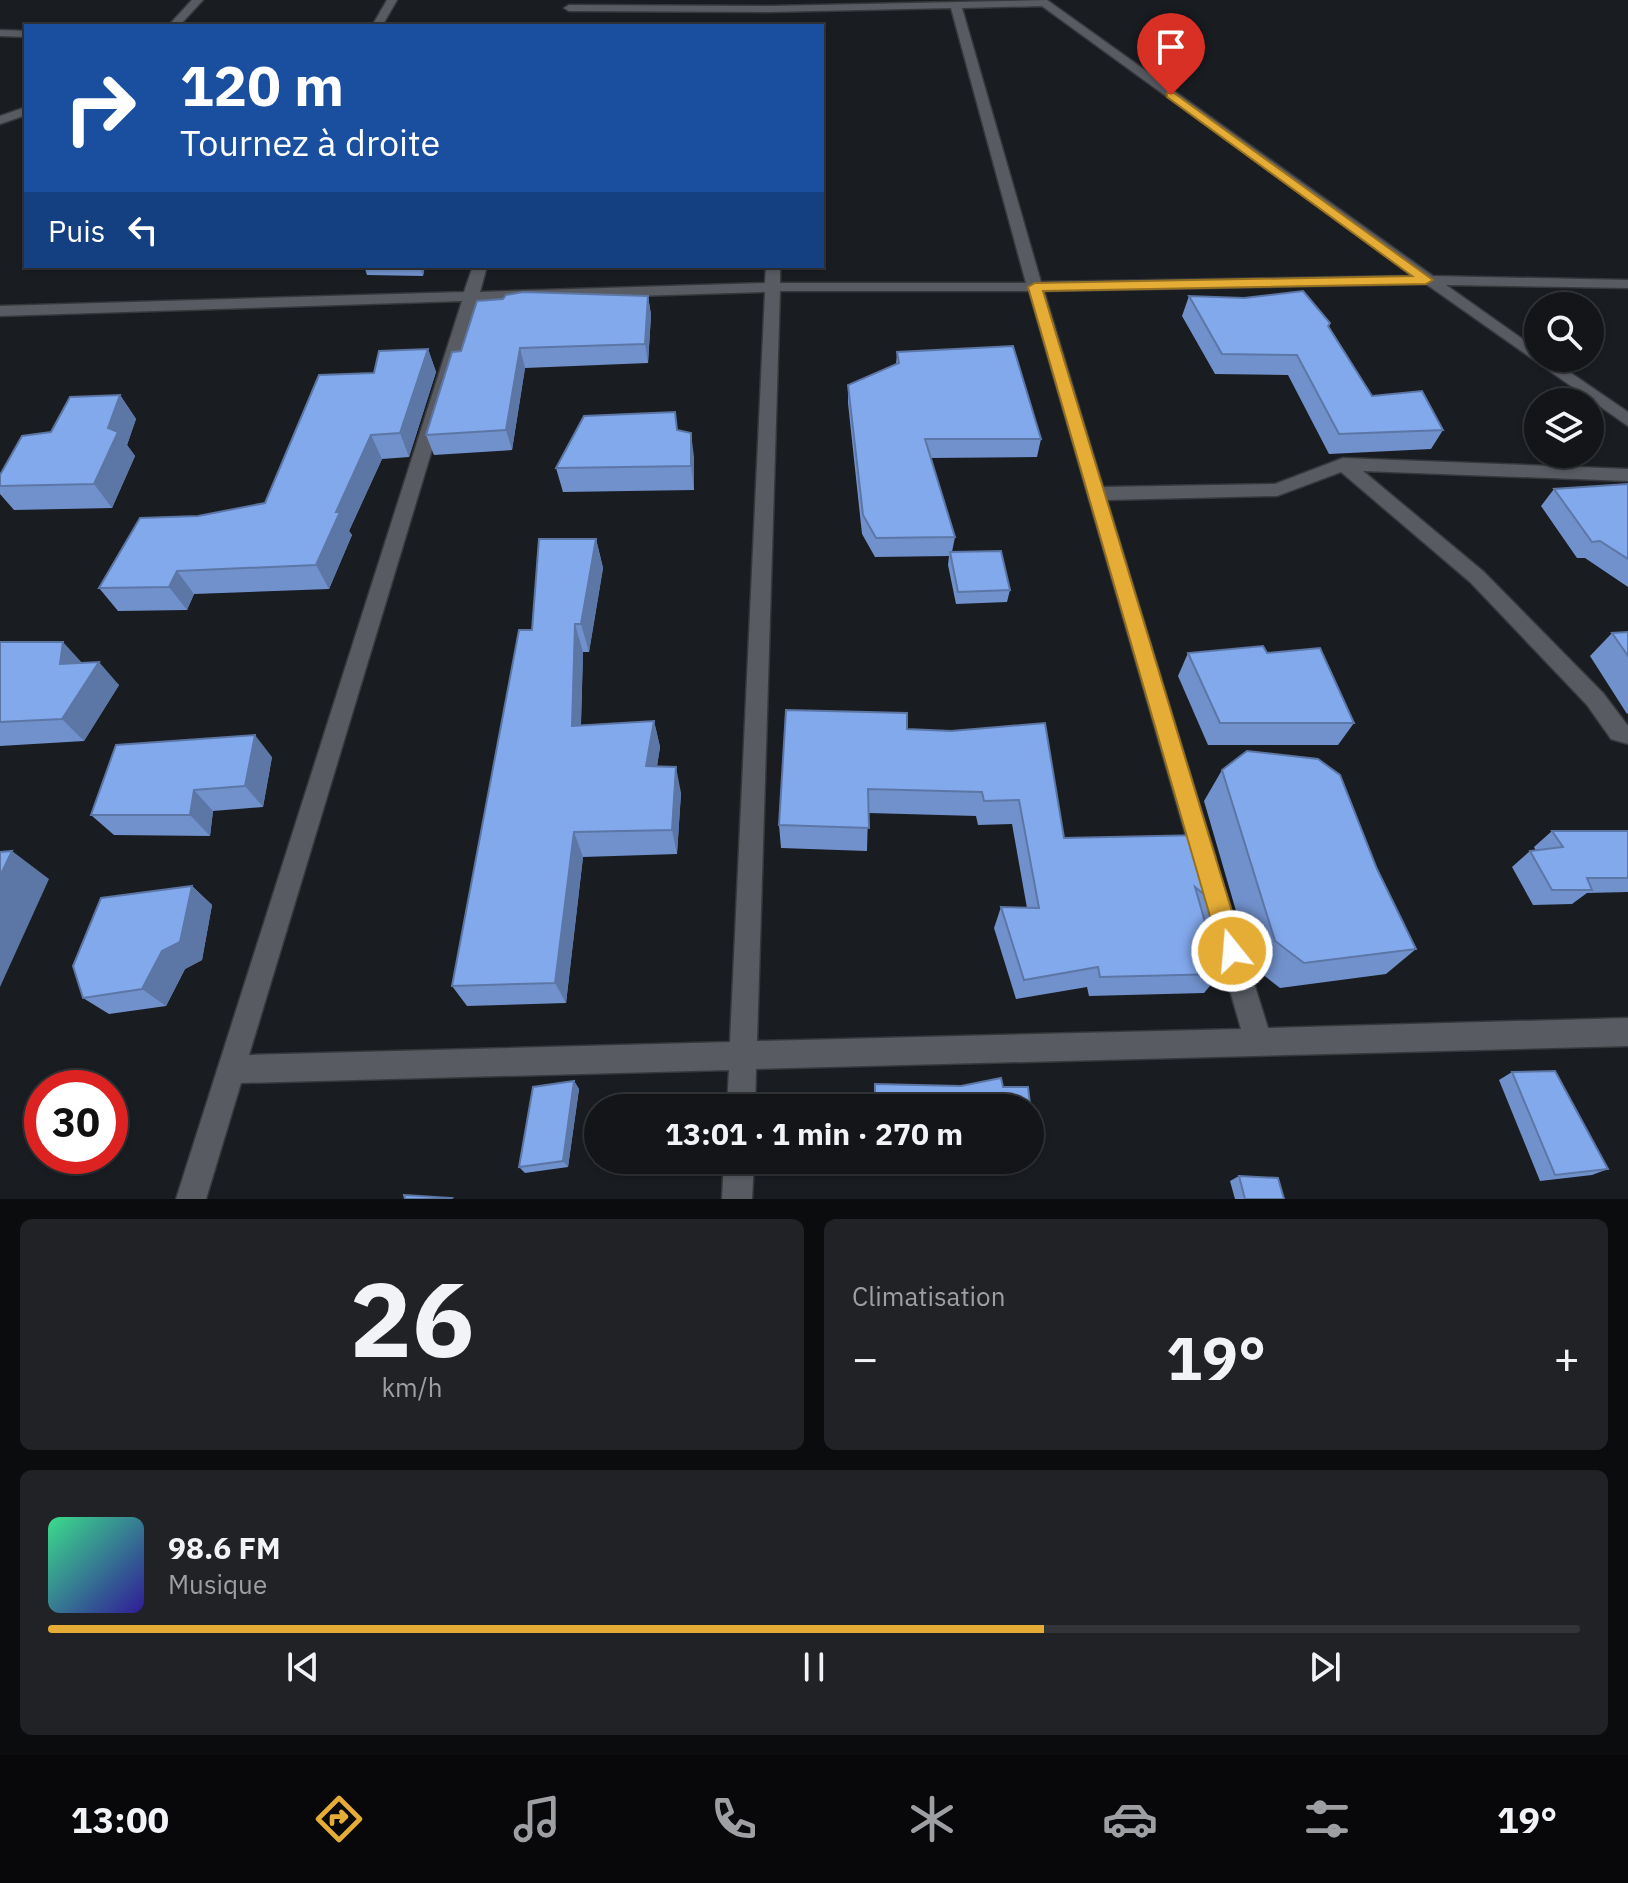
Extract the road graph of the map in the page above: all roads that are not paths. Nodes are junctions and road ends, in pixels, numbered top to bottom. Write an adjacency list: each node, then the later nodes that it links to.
1 (198, 0): 7 (street)
2 (392, 0): 8 (street)
3 (1041, 2): 4 (street); 16 (street)
4 (956, 6): 6 (street); 18 (street)
5 (569, 9): 6 (street)
6 (770, 9): 9 (street)
7 (175, 24)
8 (378, 24)
9 (770, 24)
10 (0, 33): 11 (street)
11 (24, 34)
12 (24, 112): 13 (street)
13 (0, 120)
14 (479, 268): 19 (street)
15 (773, 276): 18 (street); 19 (street); 30 (street)
16 (1426, 280): 17 (street); 18 (street); 21 (street)
17 (1628, 284)
18 (1035, 287): 26 (street)
19 (468, 296): 20 (street); 31 (street)
20 (0, 311)
21 (1524, 348)
22 (1558, 372): 23 (street)
23 (1628, 420)
24 (1343, 464): 25 (street); 26 (street); 27 (street)
25 (1628, 475)
26 (1096, 494): 29 (street)
27 (1628, 735)
28 (1628, 1032): 29 (street)
29 (1259, 1043): 30 (street)
30 (743, 1056): 31 (street); 32 (street)
31 (232, 1069): 34 (street)
32 (742, 1094)
33 (738, 1174): 35 (street)
34 (191, 1199)
35 (737, 1199)

